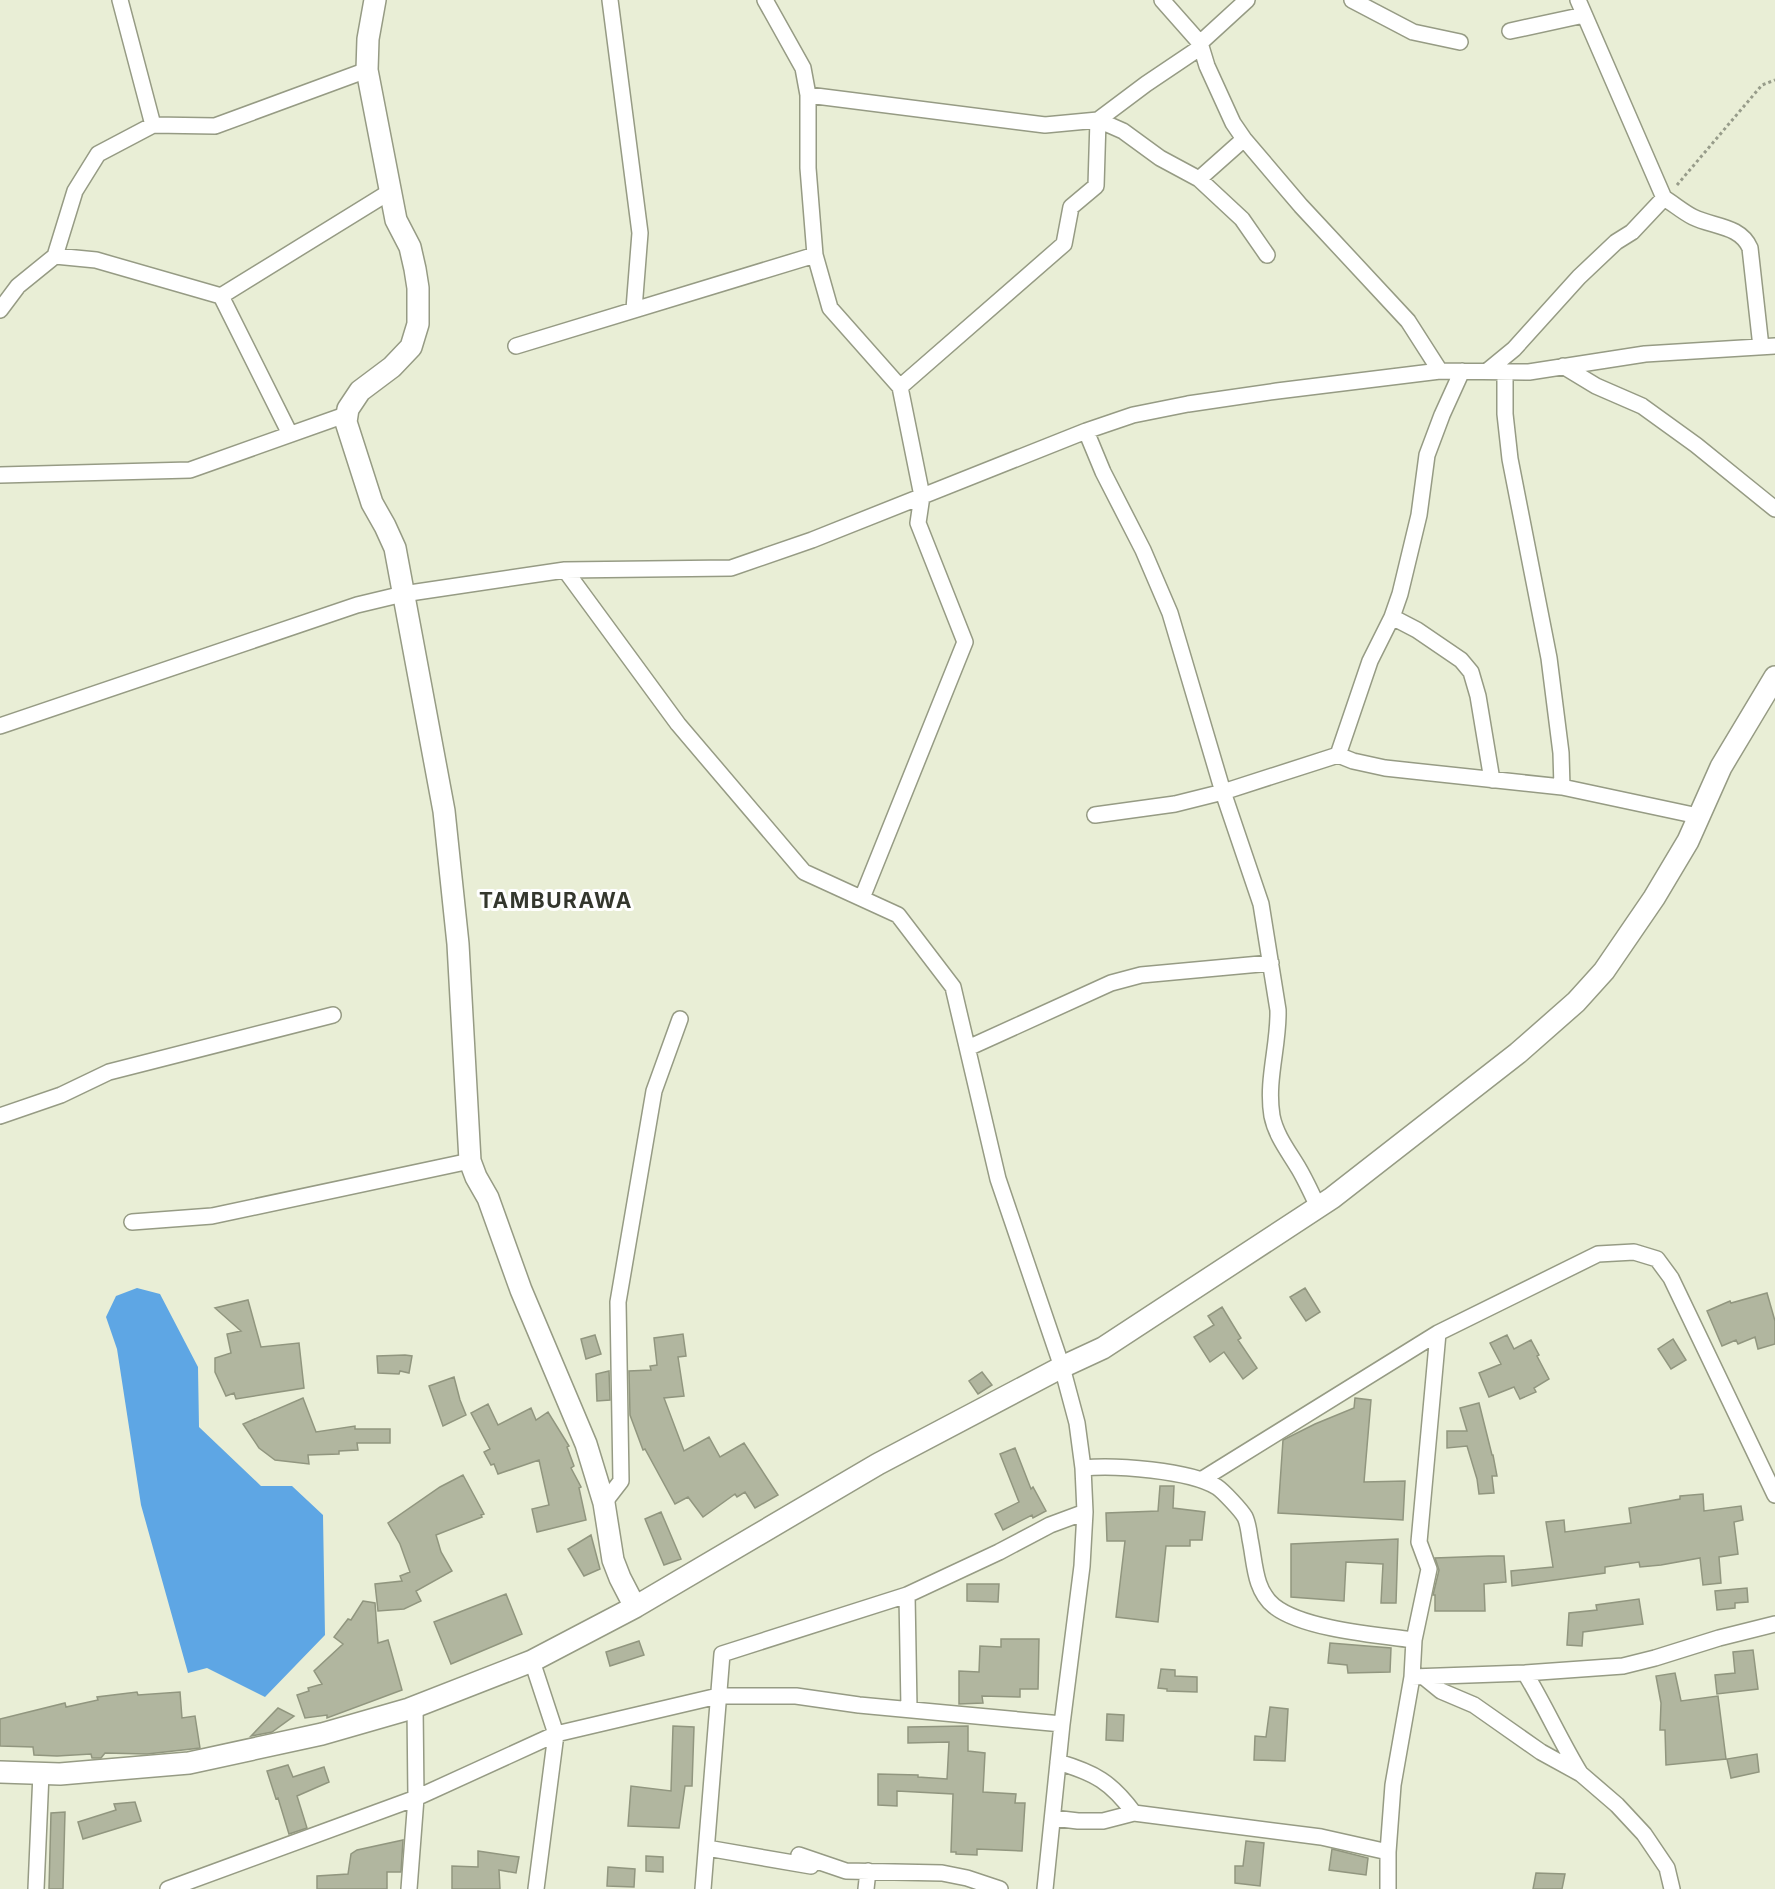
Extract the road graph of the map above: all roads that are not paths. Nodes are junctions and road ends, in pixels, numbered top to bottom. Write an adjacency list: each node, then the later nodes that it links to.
1 (120, 0): 16 (street)
2 (375, 0): 13 (main road)
3 (610, 0): 25 (street)
4 (765, 0): 14 (street)
5 (1162, 0): 12 (street)
6 (1246, 0): 12 (street)
7 (1352, 0): 11 (street)
8 (1578, 0): 9 (street)
9 (1584, 15): 10 (street); 20 (street)
10 (1510, 31)
11 (1461, 42)
12 (1201, 45): 15 (street); 17 (street)
13 (367, 70): 16 (street); 19 (main road)
14 (808, 95): 15 (street); 21 (street)
15 (1098, 120): 18 (street); 34 (street)
16 (153, 125): 23 (street)
17 (1244, 139): 18 (street); 30 (street)
18 (1199, 179): 22 (street)
19 (391, 191): 24 (street); 35 (main road)
20 (1665, 198): 28 (street); 32 (street)
21 (816, 255): 25 (street); 34 (street)
22 (1267, 255)
23 (55, 256): 24 (street); 26 (street)
24 (221, 296): 37 (street)
25 (634, 309): 27 (street)
26 (0, 310)
27 (516, 346)
28 (1768, 347): 29 (street)
29 (1563, 366): 33 (street); 40 (street)
30 (1440, 371): 31 (street); 36 (street)
31 (1462, 371): 32 (street); 43 (street)
32 (1486, 372): 33 (street)
33 (1505, 372): 48 (street)
34 (900, 387): 39 (street)
35 (345, 416): 37 (street); 42 (main road)
36 (1086, 431): 39 (street); 49 (street)
37 (290, 434): 38 (street)
38 (0, 475)
39 (922, 496): 41 (street); 52 (street)
40 (1775, 509)
41 (565, 570): 42 (street); 52 (street)
42 (403, 594): 45 (street); 58 (main road)
43 (1392, 617): 46 (street); 47 (street)
44 (1775, 677): 51 (main road)
45 (0, 726)
46 (1338, 755): 47 (street); 49 (street)
47 (1492, 780): 48 (street)
48 (1562, 787): 51 (street)
49 (1222, 792): 50 (street); 53 (street)
50 (1095, 815)
51 (1698, 816): 59 (main road)
52 (862, 898): 56 (street)
53 (1271, 963): 56 (street); 59 (street)
54 (333, 1015): 57 (street)
55 (680, 1019): 66 (street)
56 (968, 1048): 62 (street)
57 (0, 1116)
58 (470, 1161): 60 (street); 66 (main road)
59 (1318, 1207): 62 (main road)
60 (132, 1222)
61 (1438, 1333): 64 (street); 65 (street); 71 (street)
62 (1062, 1367): 63 (street); 69 (main road)
63 (1083, 1468): 64 (street); 67 (street)
64 (1201, 1480): 71 (street)
65 (1775, 1495)
66 (604, 1503): 69 (main road)
67 (1085, 1512): 68 (street); 78 (street)
68 (907, 1594): 75 (street); 77 (street)
69 (635, 1607): 72 (main road)
70 (1775, 1624): 73 (street)
71 (1414, 1640): 74 (street)
72 (532, 1661): 76 (main road); 79 (street)
73 (1525, 1673): 74 (street); 83 (street)
74 (1418, 1678): 83 (street); 88 (street)
75 (718, 1696): 77 (street); 79 (street); 87 (street)
76 (415, 1706): 82 (main road); 84 (street)
77 (909, 1708): 78 (street)
78 (1062, 1724): 80 (street)
79 (556, 1734): 84 (street); 94 (street)
80 (1058, 1762): 85 (street); 86 (street)
81 (0, 1772): 82 (main road)
82 (41, 1773): 91 (street)
83 (1581, 1774): 99 (street)
84 (416, 1798): 92 (street); 93 (street)
85 (1134, 1814): 86 (street); 88 (street)
86 (1053, 1818): 97 (street)
87 (707, 1848): 90 (street); 95 (street)
88 (1388, 1852): 98 (street)
89 (800, 1855): 90 (street)
90 (867, 1879): 96 (street)
91 (36, 1889)
92 (168, 1889)
93 (409, 1889)
94 (536, 1889)
95 (703, 1889)
96 (1000, 1889)
97 (1045, 1889)
98 (1388, 1889)
99 (1672, 1889)

